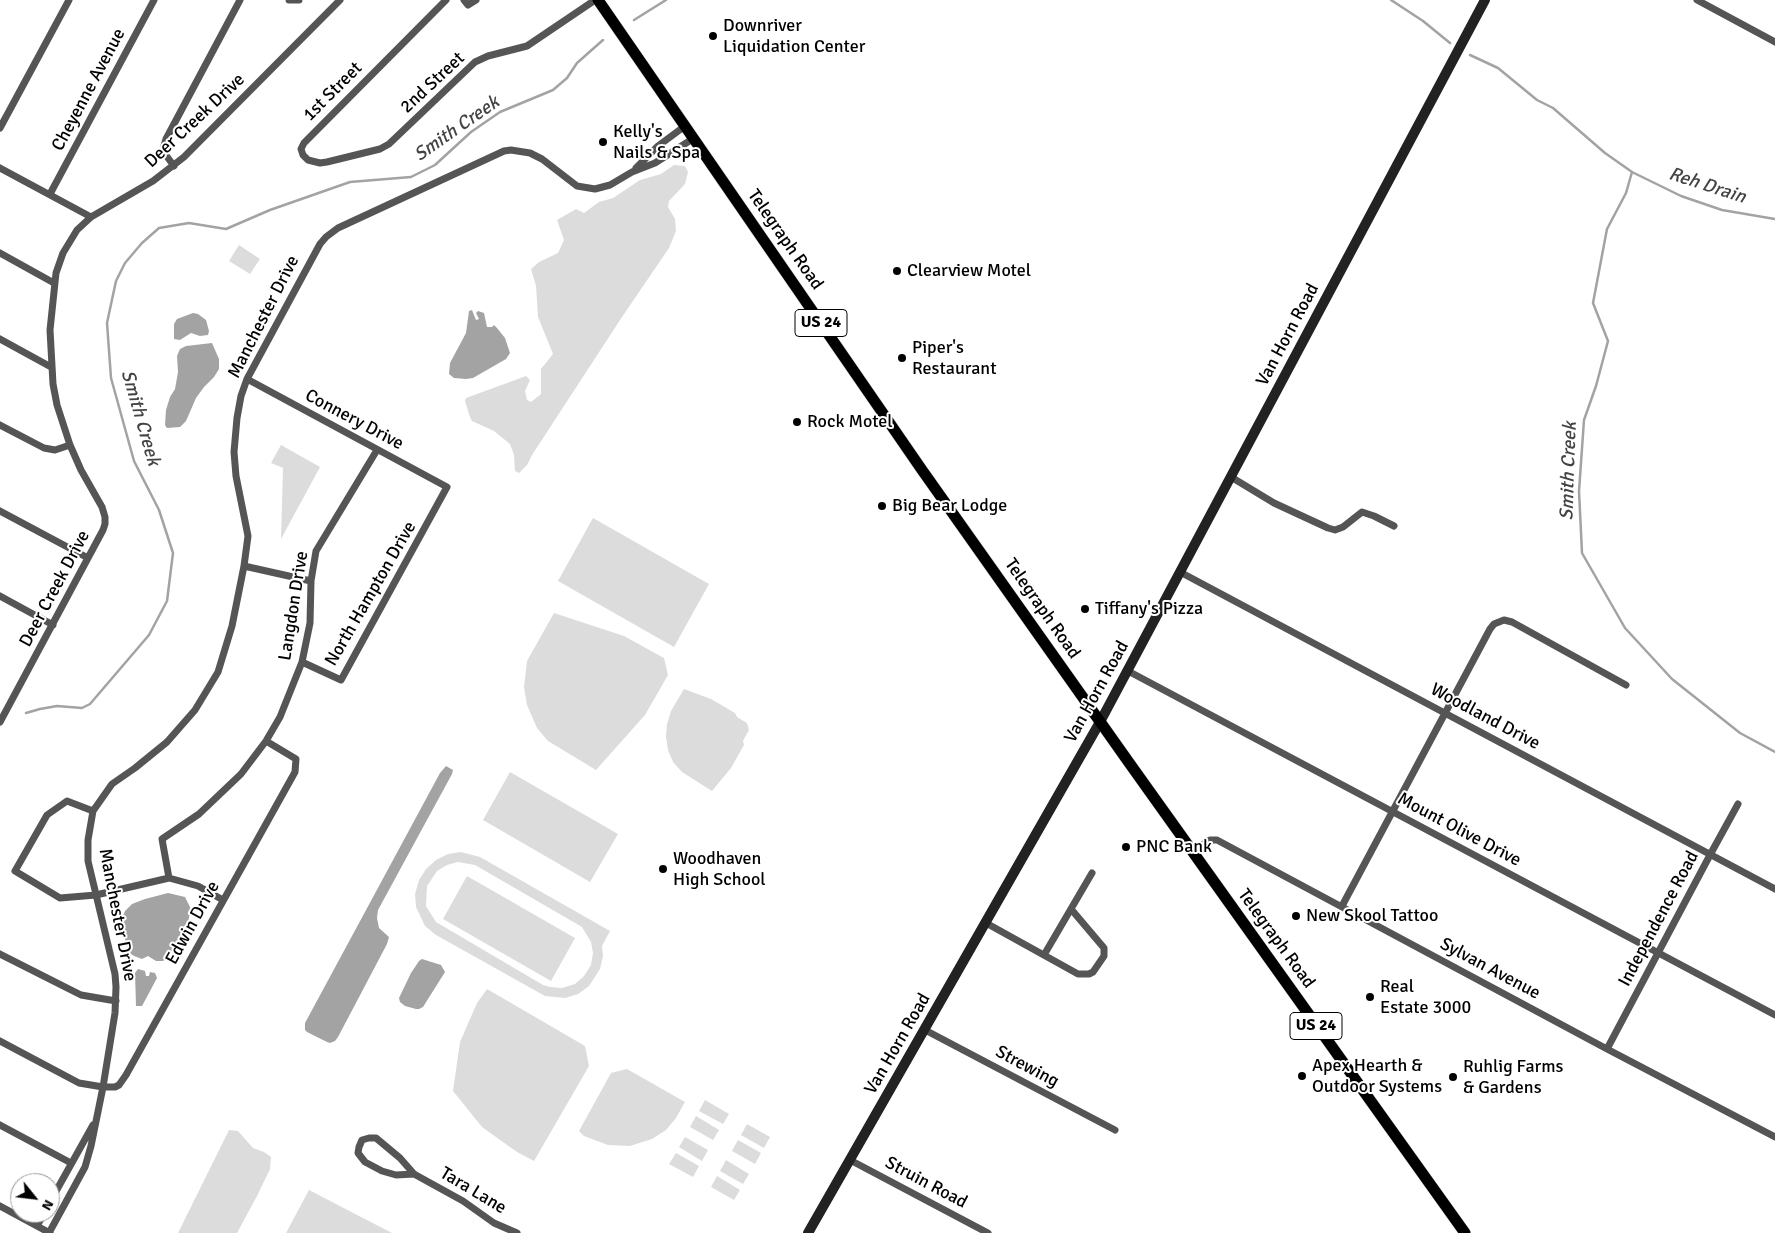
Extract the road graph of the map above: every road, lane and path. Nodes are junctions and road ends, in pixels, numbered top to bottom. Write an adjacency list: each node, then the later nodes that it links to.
1 (69, 0): 15 (street)
2 (154, 0): 21 (street, Cheyenne Avenue)
3 (240, 0): 18 (street)
4 (289, 0): 5 (street)
5 (299, 0)
6 (340, 0): 18 (street, Deer Creek Drive)
7 (446, 0): 17 (street, 1st Street)
8 (464, 0): 9 (street)
9 (476, 0)
10 (596, 0): 14 (main road, Telegraph Road / US 24); 17 (street, 2nd Street)
11 (1485, 0): 31 (street, Van Horn Road)
12 (1697, 0): 13 (street)
13 (1775, 42)
14 (685, 126): 16 (main road, Telegraph Road / US 24); 20 (street, Manchester Drive)
15 (0, 128)
16 (694, 138): 20 (street, Manchester Drive); 46 (main road, Telegraph Road / US 24)
17 (373, 151)
18 (174, 166): 22 (street, Deer Creek Drive)
19 (0, 168): 21 (street)
20 (632, 172): 27 (street, Manchester Drive)
21 (50, 194): 22 (street)
22 (91, 217): 24 (street, Deer Creek Drive)
23 (0, 253): 24 (street)
24 (54, 283): 26 (street, Deer Creek Drive)
25 (0, 339): 26 (street)
26 (51, 366): 29 (street, Deer Creek Drive)
27 (246, 379): 30 (street, Connery Drive); 36 (street, Manchester Drive)
28 (0, 425): 29 (street)
29 (70, 445): 35 (street, Deer Creek Drive)
30 (377, 450): 32 (street, Connery Drive); 38 (street, Langdon Drive)
31 (1231, 477): 34 (street); 37 (street, Van Horn Road)
32 (447, 487): 41 (street, North Hampton Drive)
33 (0, 510): 35 (street)
34 (1394, 526)
35 (88, 558): 40 (street, Deer Creek Drive)
36 (244, 566): 38 (street); 49 (street, Manchester Drive)
37 (1180, 572): 42 (street, Van Horn Road); 44 (street, Woodland Drive)
38 (311, 581): 41 (street, Langdon Drive)
39 (0, 596): 40 (street)
40 (53, 625): 45 (street, Deer Creek Drive)
41 (302, 662): 47 (street, Langdon Drive)
42 (1128, 671): 46 (street, Van Horn Road); 50 (street, Mount Olive Drive)
43 (1626, 685): 44 (street)
44 (1444, 713): 50 (street); 52 (street, Woodland Drive)
45 (0, 722)
46 (1100, 722): 51 (main road, Telegraph Road / US 24); 60 (street, Van Horn Road)
47 (266, 741): 54 (street, Langdon Drive); 57 (street, Edwin Drive)
48 (1738, 804): 52 (street, Independence Road)
49 (93, 811): 56 (street, Manchester Drive); 56 (street)
50 (1392, 812): 58 (street); 61 (street, Mount Olive Drive)
51 (1192, 851): 58 (street, Sylvan Avenue); 85 (main road, Telegraph Road / US 24)
52 (1710, 855): 55 (street, Woodland Drive); 61 (street, Independence Road)
53 (1092, 873): 59 (street)
54 (169, 878): 56 (street); 57 (street)
55 (1775, 889)
56 (96, 895): 64 (street, Manchester Drive)
57 (223, 900): 69 (street, Edwin Drive)
58 (1342, 906): 68 (street, Sylvan Avenue)
59 (1071, 909): 63 (street); 63 (street)
60 (986, 922): 63 (street); 66 (street, Van Horn Road)
61 (1658, 953): 65 (street, Mount Olive Drive); 68 (street, Independence Road)
62 (0, 954): 64 (street)
63 (1044, 955)
64 (116, 1001): 69 (street, Manchester Drive)
65 (1775, 1015)
66 (925, 1030): 72 (street, Strewing); 74 (street, Van Horn Road)
67 (0, 1041): 69 (street)
68 (1607, 1049): 73 (street, Sylvan Avenue)
69 (103, 1087): 70 (street)
70 (96, 1120): 75 (street); 81 (street)
71 (0, 1125): 75 (street)
72 (1116, 1130)
73 (1775, 1137)
74 (850, 1160): 83 (street, Van Horn Road); 84 (street, Struin Road)
75 (71, 1163): 77 (street)
76 (414, 1174): 76 (street, Tara Lane); 82 (street, Tara Lane)
77 (60, 1183)
78 (0, 1206): 80 (street)
79 (39, 1223): 80 (street)
80 (37, 1226): 81 (street)
81 (49, 1233)
82 (517, 1233)
83 (808, 1233)
84 (988, 1233)
85 (1466, 1233)

